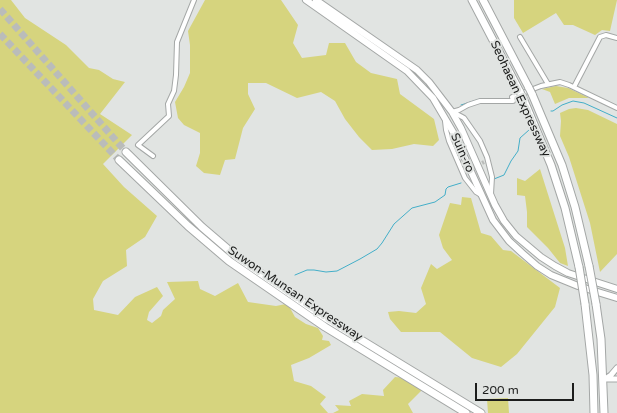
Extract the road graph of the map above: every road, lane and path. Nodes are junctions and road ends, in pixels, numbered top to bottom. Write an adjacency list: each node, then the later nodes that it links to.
1 (194, 0): 14 (street)
2 (306, 0): 12 (main road, Suin-ro)
3 (316, 0): 11 (main road, Suin-ro)
4 (472, 0): 24 (highway, Seohaean Expressway, bridge)
5 (483, 0): 25 (highway, Seohaean Expressway, bridge)
6 (520, 37): 8 (street)
7 (617, 38): 9 (street)
8 (548, 84): 9 (street); 11 (street)
9 (574, 87): 10 (street)
10 (617, 108)
11 (452, 112): 17 (main road, Suin-ro); 17 (street)
12 (445, 116): 16 (main road, Suin-ro); 16 (street)
13 (126, 152): 23 (highway, Suwon-Munsan Expressway)
14 (153, 156)
15 (119, 160): 22 (highway, Suwon-Munsan Expressway)
16 (481, 195): 19 (main road, Suin-ro)
17 (490, 196): 18 (main road, Suin-ro)
18 (617, 289)
19 (617, 300)
20 (617, 368): 21 (street)
21 (617, 379)
22 (466, 413)
23 (481, 413)
24 (594, 413)
25 (604, 413)

